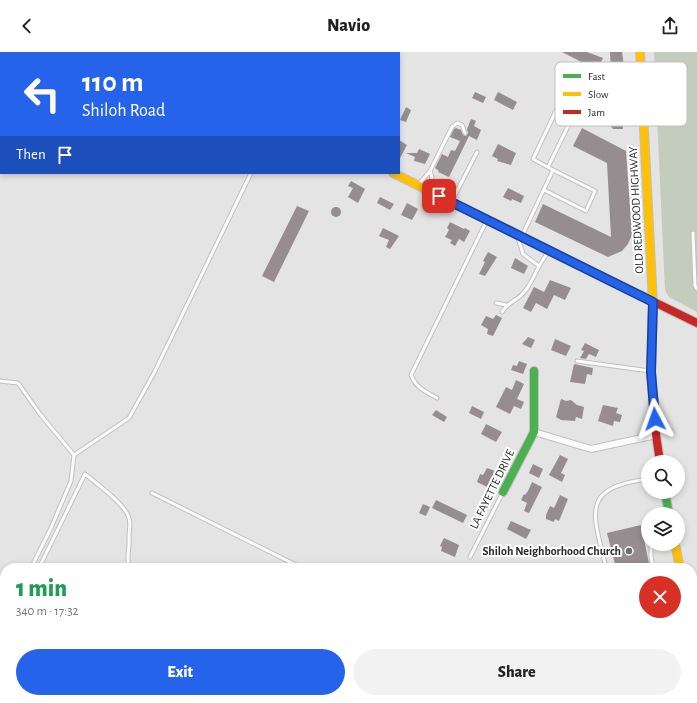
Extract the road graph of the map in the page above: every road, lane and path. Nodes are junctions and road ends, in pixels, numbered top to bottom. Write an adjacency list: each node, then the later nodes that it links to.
1 (640, 52): 2 (main road, OLD REDWOOD HIGHWAY)
2 (641, 62)
3 (555, 112): 8 (lane)
4 (568, 126): 8 (lane)
5 (644, 126): 23 (main road, OLD REDWOOD HIGHWAY)
6 (465, 133): 9 (lane)
7 (477, 152): 16 (lane)
8 (548, 167): 10 (lane)
9 (430, 170): 13 (lane); 14 (lane)
10 (553, 170): 15 (lane); 15 (lane)
11 (251, 174): 35 (lane)
12 (395, 174): 13 (main road)
13 (418, 185): 14 (main road)
14 (427, 190): 16 (main road)
15 (544, 190): 19 (lane)
16 (451, 202): 17 (main road)
17 (487, 220): 19 (main road); 32 (lane)
18 (692, 233): 22 (lane)
19 (520, 237): 20 (main road); 21 (lane)
20 (549, 252): 21 (lane); 23 (main road)
21 (539, 266): 25 (lane)
22 (697, 289)
23 (653, 302): 27 (main road); 30 (main road, OLD REDWOOD HIGHWAY)
24 (496, 303): 25 (lane)
25 (506, 305): 26 (lane)
26 (502, 312)
27 (697, 323)
28 (577, 361): 30 (lane)
29 (534, 371): 33 (main road, LA FAYETTE DRIVE)
30 (651, 372): 34 (main road, OLD REDWOOD HIGHWAY)
31 (0, 381): 35 (lane)
32 (437, 398)
33 (534, 432): 34 (street); 38 (main road, LA FAYETTE DRIVE)
34 (656, 435): 36 (main road, OLD REDWOOD HIGHWAY)
35 (74, 455): 43 (lane)
36 (659, 455)
37 (641, 480): 47 (lane)
38 (503, 492): 42 (lane, LA FAYETTE DRIVE)
39 (152, 493): 46 (lane)
40 (651, 551): 48 (lane)
41 (676, 551): 49 (main road)
42 (470, 557)
43 (34, 563)
44 (40, 563): 45 (lane)
45 (128, 563)
46 (292, 563)
47 (605, 563)
48 (652, 563)
49 (679, 563)

